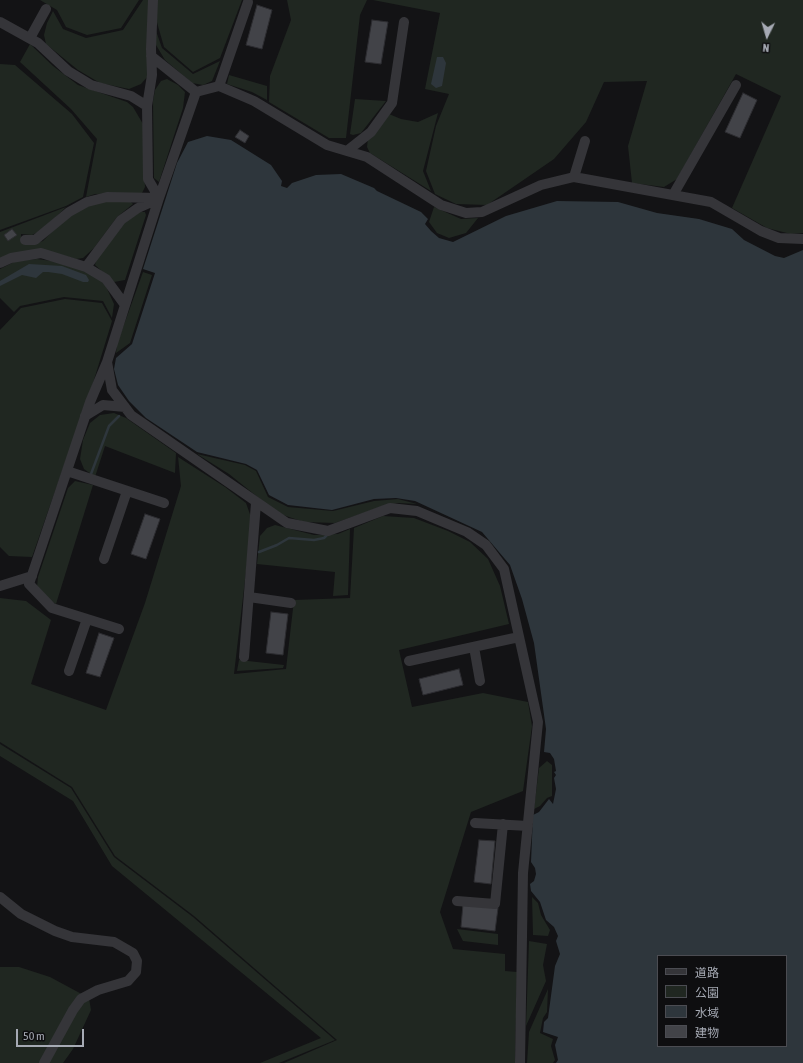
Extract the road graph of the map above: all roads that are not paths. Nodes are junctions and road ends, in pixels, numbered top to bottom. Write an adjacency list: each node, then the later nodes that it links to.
1 (153, 0): 7 (street)
2 (248, 2): 9 (street)
3 (46, 9): 6 (street)
4 (0, 22): 6 (street)
5 (404, 22): 13 (street)
6 (30, 38): 11 (street)
7 (151, 56): 10 (street); 11 (street)
8 (736, 85): 15 (street)
9 (219, 86): 10 (street); 13 (street)
10 (196, 92): 16 (street)
11 (147, 106): 16 (street)
12 (585, 141): 14 (street)
13 (347, 151): 14 (street)
14 (574, 177): 15 (street)
15 (673, 196): 17 (street)
16 (159, 198): 18 (street); 20 (street); 21 (street)
17 (803, 239)
18 (25, 240)
19 (0, 263): 20 (street)
20 (86, 267): 21 (street)
21 (125, 305): 22 (street)
22 (107, 362): 23 (street); 24 (street)
23 (125, 407): 24 (street); 28 (street)
24 (85, 416): 25 (street)
25 (67, 471): 26 (street); 30 (street)
26 (127, 491): 27 (street); 29 (street)
27 (164, 503)
28 (256, 503): 32 (street); 36 (street)
29 (104, 559)
30 (32, 576): 31 (street); 34 (street)
31 (0, 586)
32 (249, 597): 33 (street); 38 (street)
33 (291, 603)
34 (87, 619): 35 (street); 40 (street)
35 (119, 629)
36 (519, 637): 37 (street); 44 (street)
37 (474, 647): 39 (street); 41 (street)
38 (244, 657)
39 (409, 661)
40 (69, 671)
41 (480, 682)
42 (475, 823): 43 (street)
43 (503, 824): 44 (street); 46 (street)
44 (528, 826): 48 (street)
45 (0, 897): 47 (street)
46 (458, 901)
47 (44, 1063)
48 (520, 1063)

